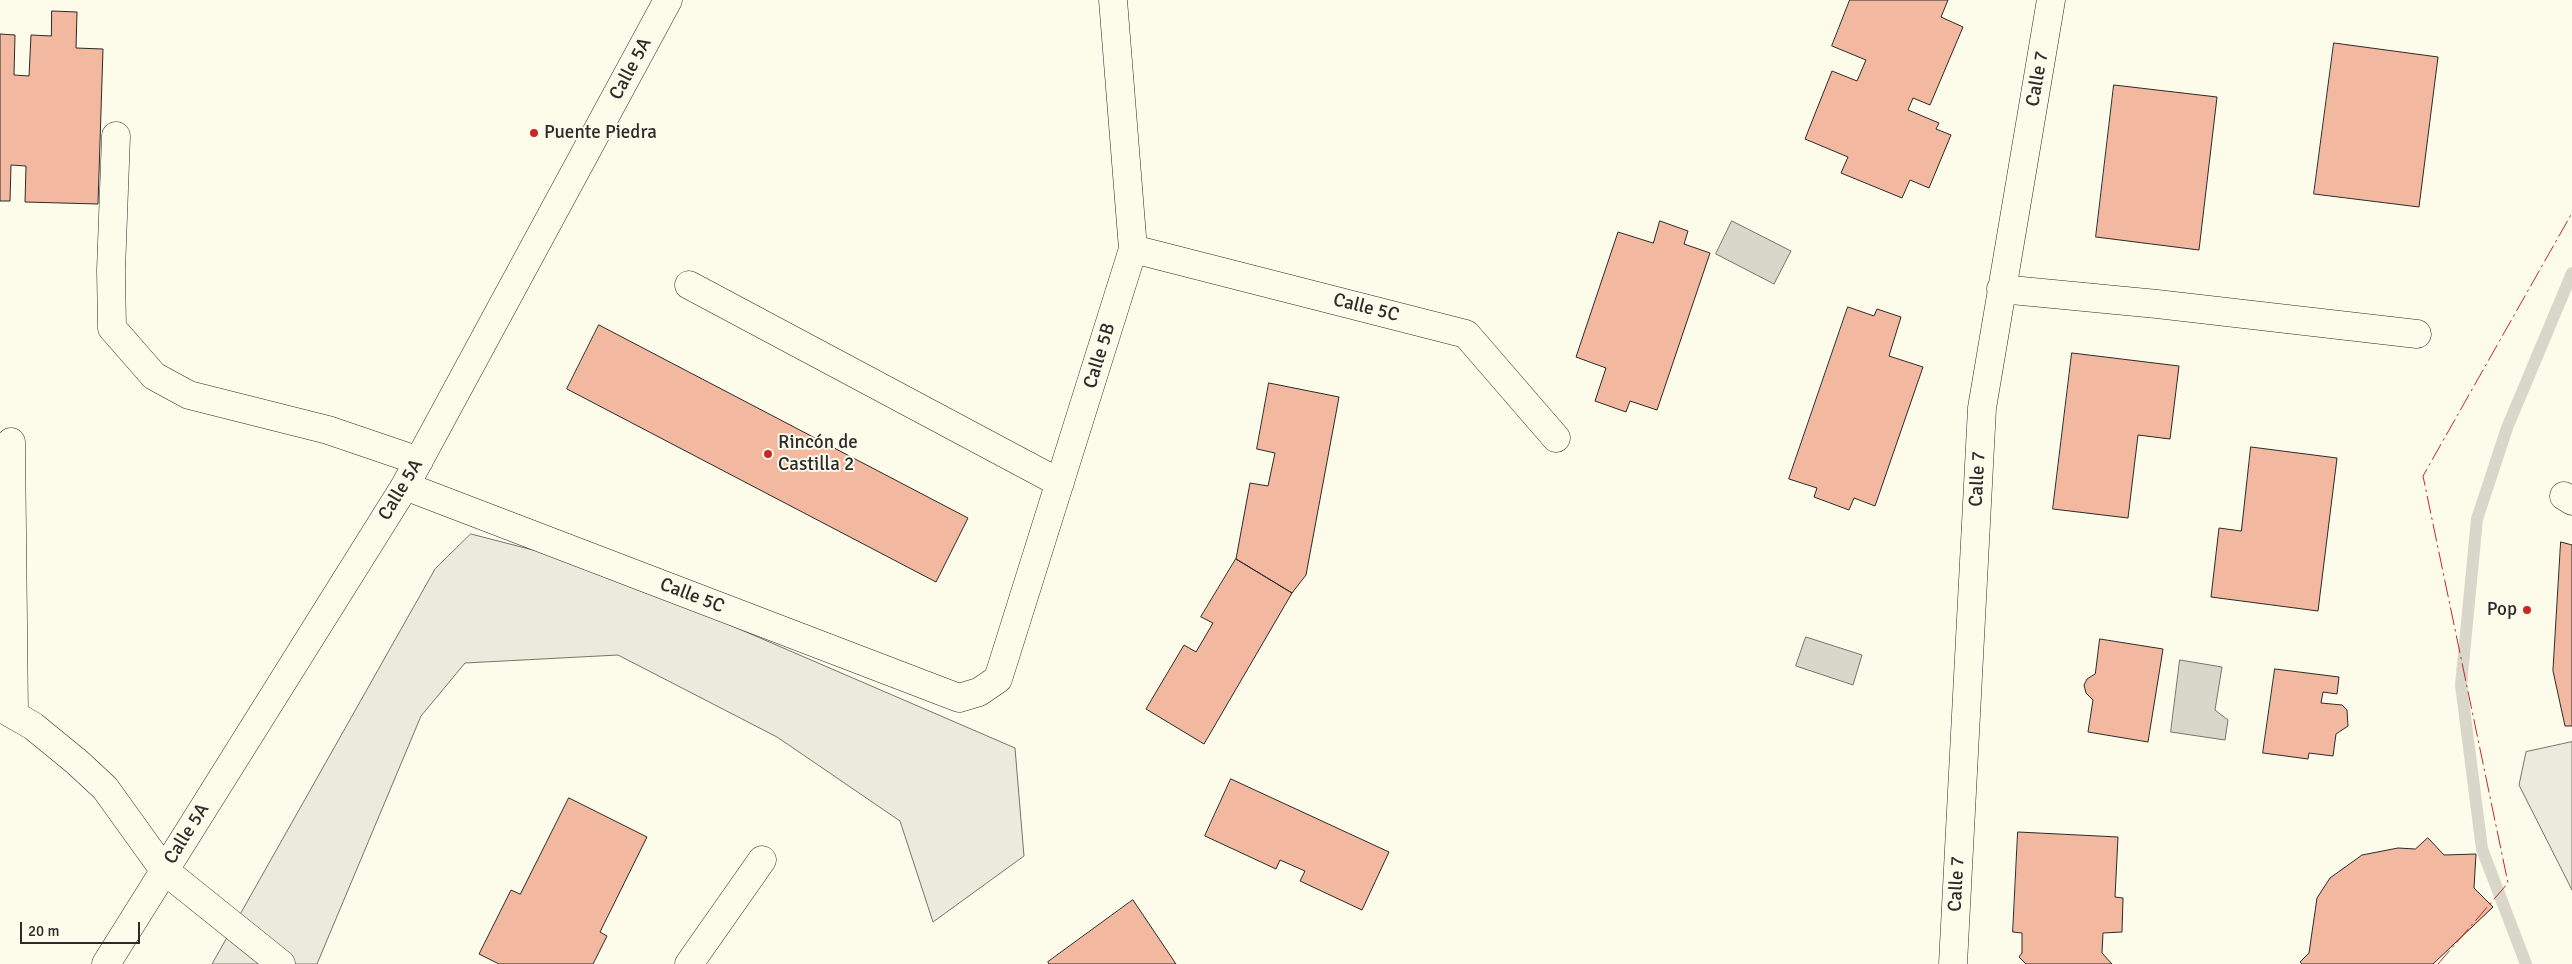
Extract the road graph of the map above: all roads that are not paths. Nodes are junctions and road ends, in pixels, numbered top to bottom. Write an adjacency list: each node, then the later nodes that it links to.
1 (668, 0): 11 (street, Calle 5A)
2 (1114, 0): 5 (street, Calle 5B)
3 (2051, 0): 7 (street, Calle 7)
4 (116, 136): 11 (street)
5 (1133, 249): 9 (street, Calle 5C); 12 (street, Calle 5B)
6 (689, 285): 12 (street)
7 (2001, 290): 8 (street); 21 (street, Calle 7)
8 (2417, 334)
9 (1556, 438)
10 (12, 442): 15 (street)
11 (419, 461): 13 (street, Calle 5A)
12 (1060, 483): 14 (street, Calle 5B)
13 (406, 486): 14 (street, Calle 5C); 17 (street, Calle 5A)
14 (979, 692)
15 (7, 711): 17 (street)
16 (762, 860): 20 (street)
17 (164, 870): 18 (street, Calle 5A); 19 (street)
18 (106, 964)
19 (281, 964)
20 (689, 964)
21 (1953, 964)

